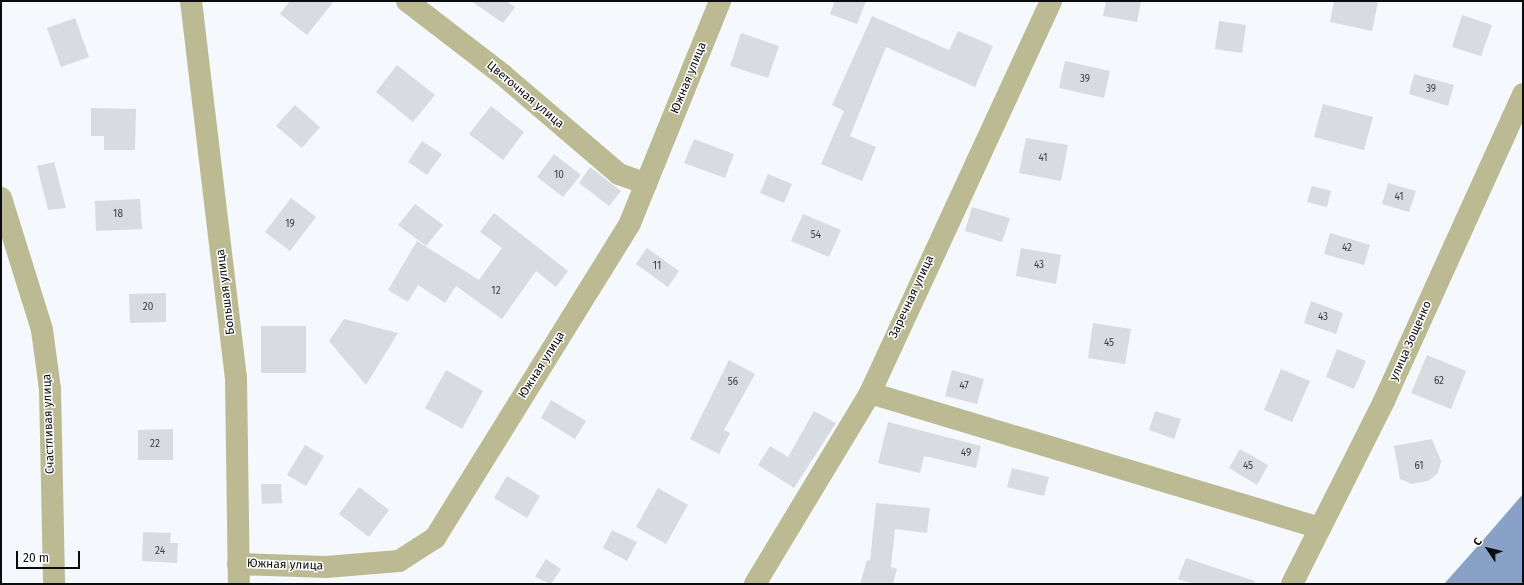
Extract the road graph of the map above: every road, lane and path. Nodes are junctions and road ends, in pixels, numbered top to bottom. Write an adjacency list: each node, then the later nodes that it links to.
1 (191, 1): 10 (street, Большая улица)
2 (407, 1): 6 (street, Цветочная улица)
3 (720, 1): 6 (street, Южная улица)
4 (1051, 1): 8 (street, Заречная улица)
5 (1523, 94): 9 (street, улица Зощенко)
6 (646, 184): 10 (street, Южная улица)
7 (1, 198): 11 (street, Счастливая улица)
8 (870, 393): 9 (street); 12 (street, Заречная улица)
9 (1320, 528): 13 (street, улица Зощенко)
10 (239, 574)
11 (54, 584)
12 (755, 584)
13 (1292, 584)

